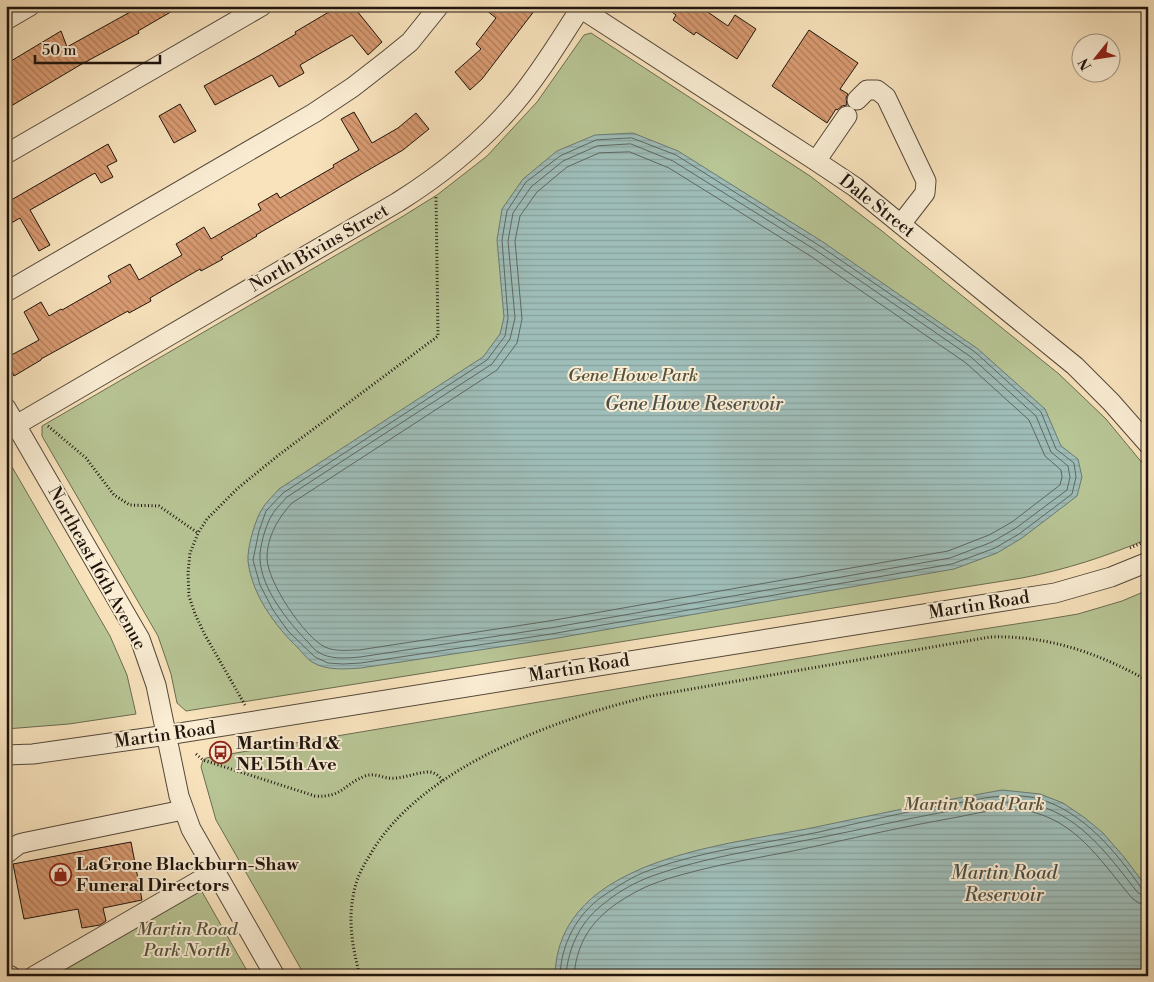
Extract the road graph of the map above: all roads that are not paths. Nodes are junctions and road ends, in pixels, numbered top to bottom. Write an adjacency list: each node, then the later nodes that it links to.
1 (30, 6): 5 (street)
2 (262, 6): 8 (street)
3 (439, 6): 11 (street)
4 (580, 7): 9 (street, Dale Street); 13 (street, North Bivins Street)
5 (6, 20)
6 (862, 95): 10 (street)
7 (846, 116): 9 (street)
8 (6, 154)
9 (816, 161): 10 (street, Dale Street)
10 (900, 224): 14 (street, Dale Street)
11 (6, 292)
12 (6, 408): 13 (street, Northeast 16th Avenue)
13 (11, 428): 16 (street, Northeast 16th Avenue)
14 (1144, 451)
15 (1148, 562): 16 (street, Martin Road)
16 (166, 735): 17 (street, Martin Road); 18 (street, Northeast 16th Avenue)
17 (6, 755)
18 (184, 810): 19 (street); 20 (street, Northeast 16th Avenue)
19 (6, 854)
20 (214, 872): 23 (street); 24 (street, Northeast 16th Avenue)
21 (6, 974): 22 (street)
22 (12, 976)
23 (34, 976)
24 (275, 976)

